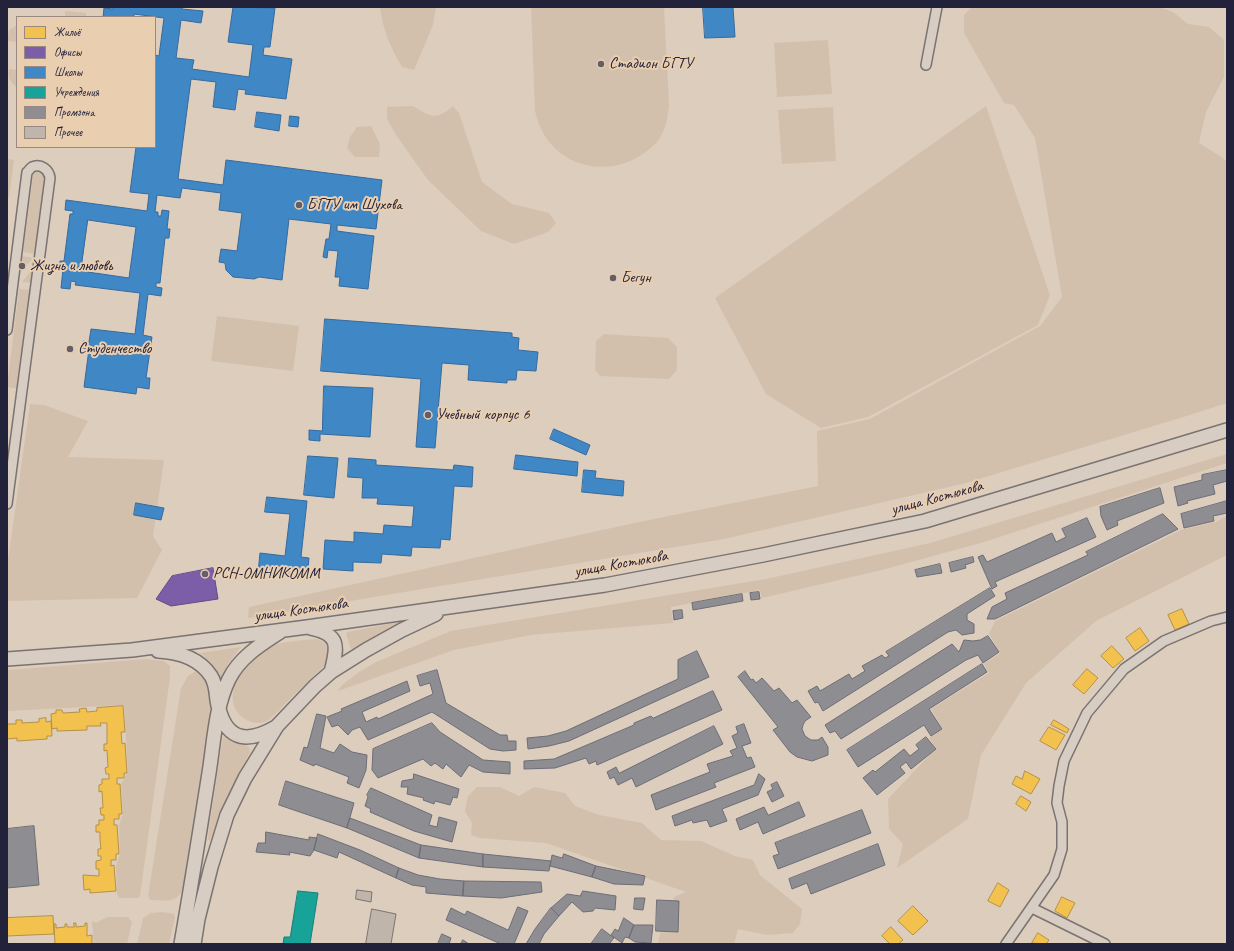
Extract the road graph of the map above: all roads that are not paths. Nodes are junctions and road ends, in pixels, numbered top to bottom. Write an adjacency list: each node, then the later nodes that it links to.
1 (937, 7): 2 (street)
2 (926, 65)
3 (7, 330): 5 (street)
4 (1227, 430): 6 (main road, улица Костюкова)
5 (7, 504)
6 (449, 608): 8 (main road, улица Костюкова); 12 (main road)
7 (1227, 617): 15 (street)
8 (306, 627): 9 (main road, улица Костюкова); 12 (main road)
9 (283, 630): 10 (main road, улица Костюкова); 13 (main road)
10 (132, 650): 11 (main road, улица Костюкова); 13 (main road)
11 (7, 659)
12 (332, 672): 14 (main road)
13 (218, 709): 14 (main road); 16 (main road)
14 (277, 726): 17 (main road)
15 (1032, 908): 18 (street); 19 (street)
16 (181, 944)
17 (194, 944)
18 (1006, 944)
19 (1105, 944)

